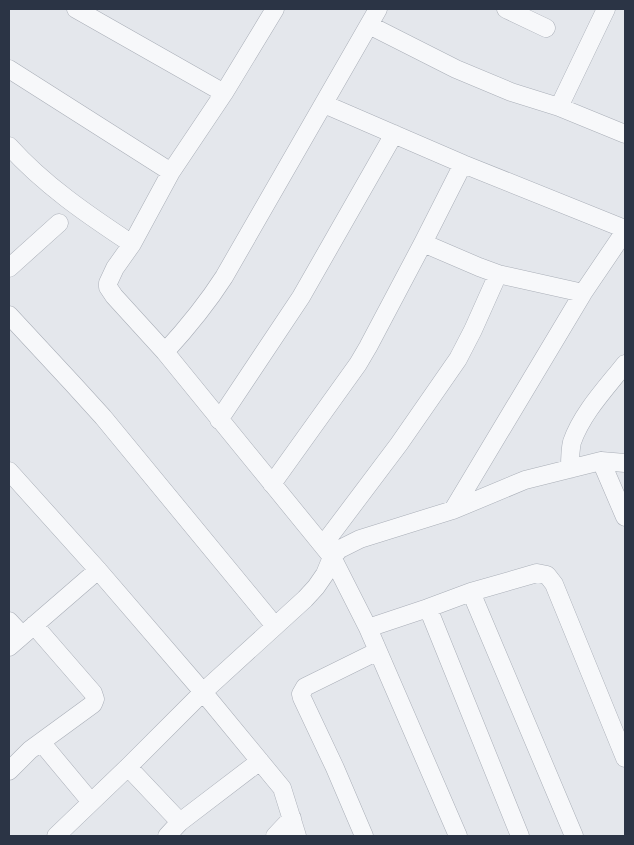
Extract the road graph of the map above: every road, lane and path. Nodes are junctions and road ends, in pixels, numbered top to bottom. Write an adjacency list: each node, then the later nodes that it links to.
1 (76, 9): 9 (street)
2 (378, 9): 6 (street)
3 (506, 9): 7 (street)
4 (606, 9): 11 (street)
5 (270, 10): 9 (street)
6 (369, 25): 10 (street); 11 (street)
7 (546, 28)
8 (9, 69): 16 (street)
9 (224, 93): 16 (street)
10 (324, 104): 12 (street); 25 (street)
11 (559, 107): 13 (street)
12 (394, 134): 15 (street); 27 (street)
13 (625, 134)
14 (9, 146): 20 (street)
15 (462, 164): 18 (street); 19 (street)
16 (171, 172): 20 (street)
17 (59, 223): 21 (street)
18 (625, 230): 23 (street)
19 (423, 243): 22 (street); 32 (street)
20 (132, 244): 25 (street)
21 (9, 268)
22 (498, 274): 23 (street); 35 (street)
23 (583, 293): 33 (street)
24 (9, 315): 40 (street)
25 (165, 352): 27 (street)
26 (625, 364): 30 (street)
27 (219, 420): 32 (street)
28 (601, 461): 29 (street); 30 (street); 34 (street)
29 (625, 463)
30 (570, 469): 33 (street)
31 (9, 471): 36 (street)
32 (272, 484): 35 (street)
33 (453, 510): 35 (street)
34 (625, 518)
35 (327, 551): 40 (street); 41 (street)
36 (98, 570): 42 (street); 45 (street)
37 (472, 592): 38 (street); 47 (street); 61 (street)
38 (428, 608): 41 (street); 60 (street)
39 (9, 621): 42 (street)
40 (275, 626): 45 (street)
41 (368, 628): 44 (street)
42 (28, 630): 43 (street); 46 (street)
43 (9, 647)
44 (378, 651): 58 (street); 59 (street)
45 (203, 692): 48 (street); 49 (street)
46 (41, 742): 50 (street); 51 (street)
47 (625, 758)
48 (260, 761): 52 (street); 53 (street)
49 (128, 767): 51 (street); 53 (street)
50 (9, 771)
51 (92, 802): 54 (street)
52 (292, 818): 56 (street); 57 (street)
53 (180, 822): 55 (street)
54 (56, 836)
55 (167, 836)
56 (275, 836)
57 (297, 836)
58 (364, 836)
59 (458, 836)
60 (520, 836)
61 (574, 836)

